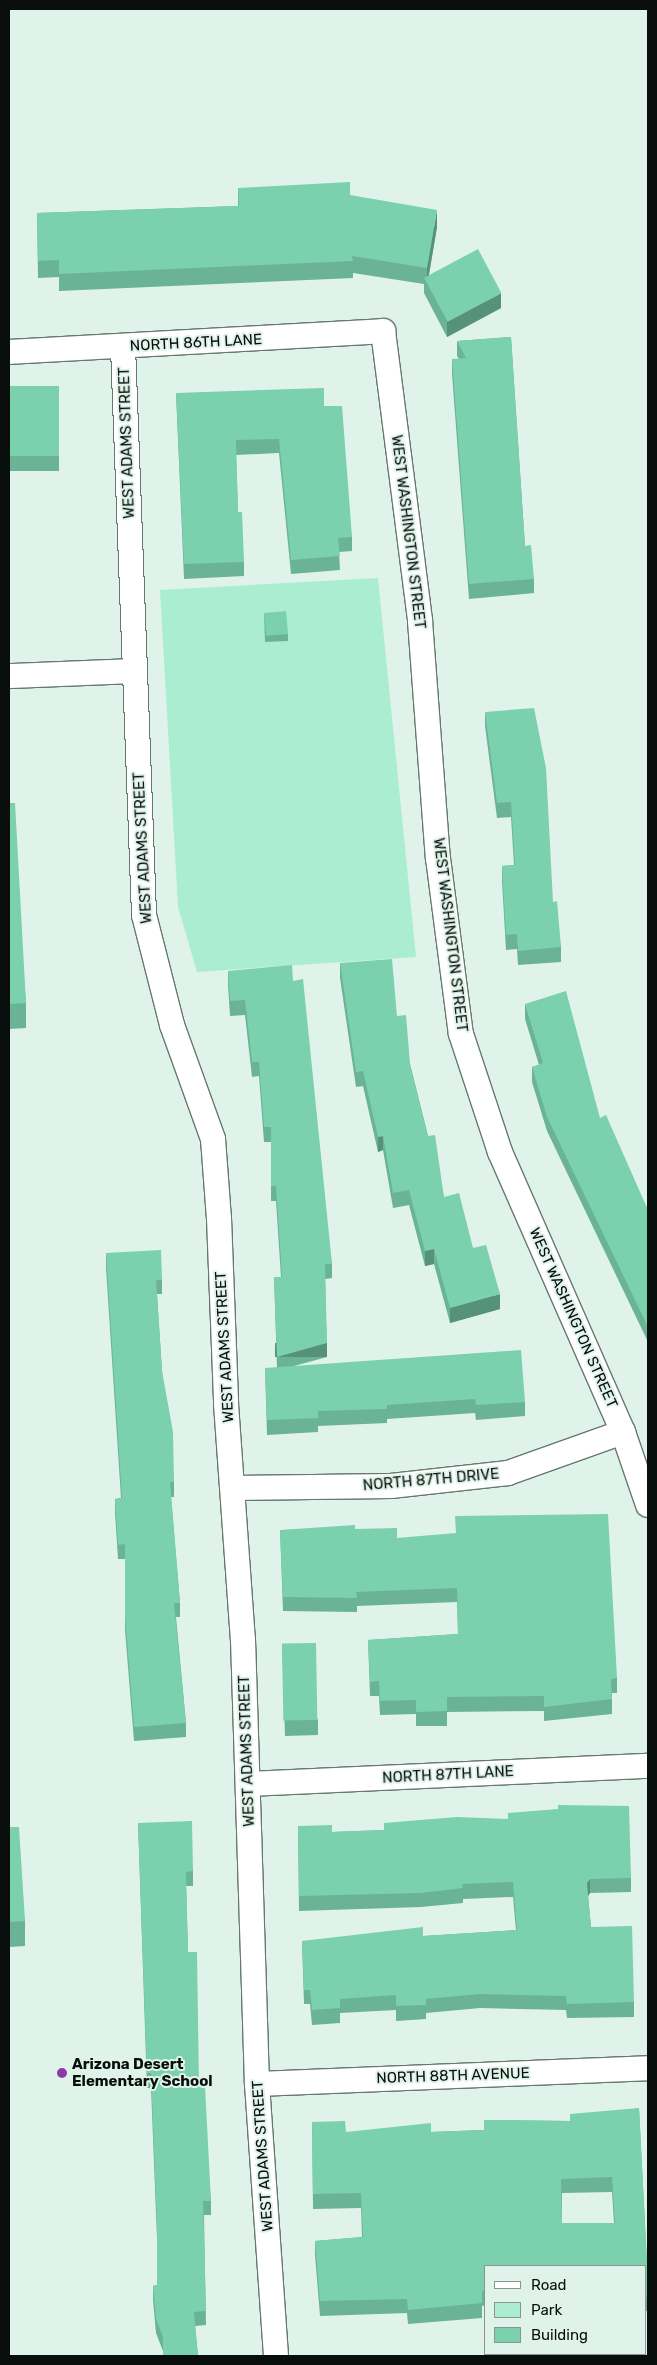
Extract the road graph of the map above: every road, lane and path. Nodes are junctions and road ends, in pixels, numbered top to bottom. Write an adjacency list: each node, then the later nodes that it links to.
1 (383, 332): 2 (street, NORTH 86TH LANE); 6 (street, WEST WASHINGTON STREET)
2 (123, 347): 3 (street, NORTH 86TH LANE); 4 (street, WEST ADAMS STREET)
3 (9, 352)
4 (135, 671): 5 (street); 7 (street, WEST ADAMS STREET)
5 (9, 676)
6 (622, 1432): 7 (street, NORTH 87TH DRIVE); 8 (street, WEST WASHINGTON STREET)
7 (233, 1488): 10 (street, WEST ADAMS STREET)
8 (648, 1505)
9 (648, 1766): 10 (street, NORTH 87TH LANE)
10 (249, 1784): 12 (street, WEST ADAMS STREET)
11 (648, 2068): 12 (street, NORTH 88TH AVENUE)
12 (258, 2084): 13 (street, WEST ADAMS STREET)
13 (276, 2356)

